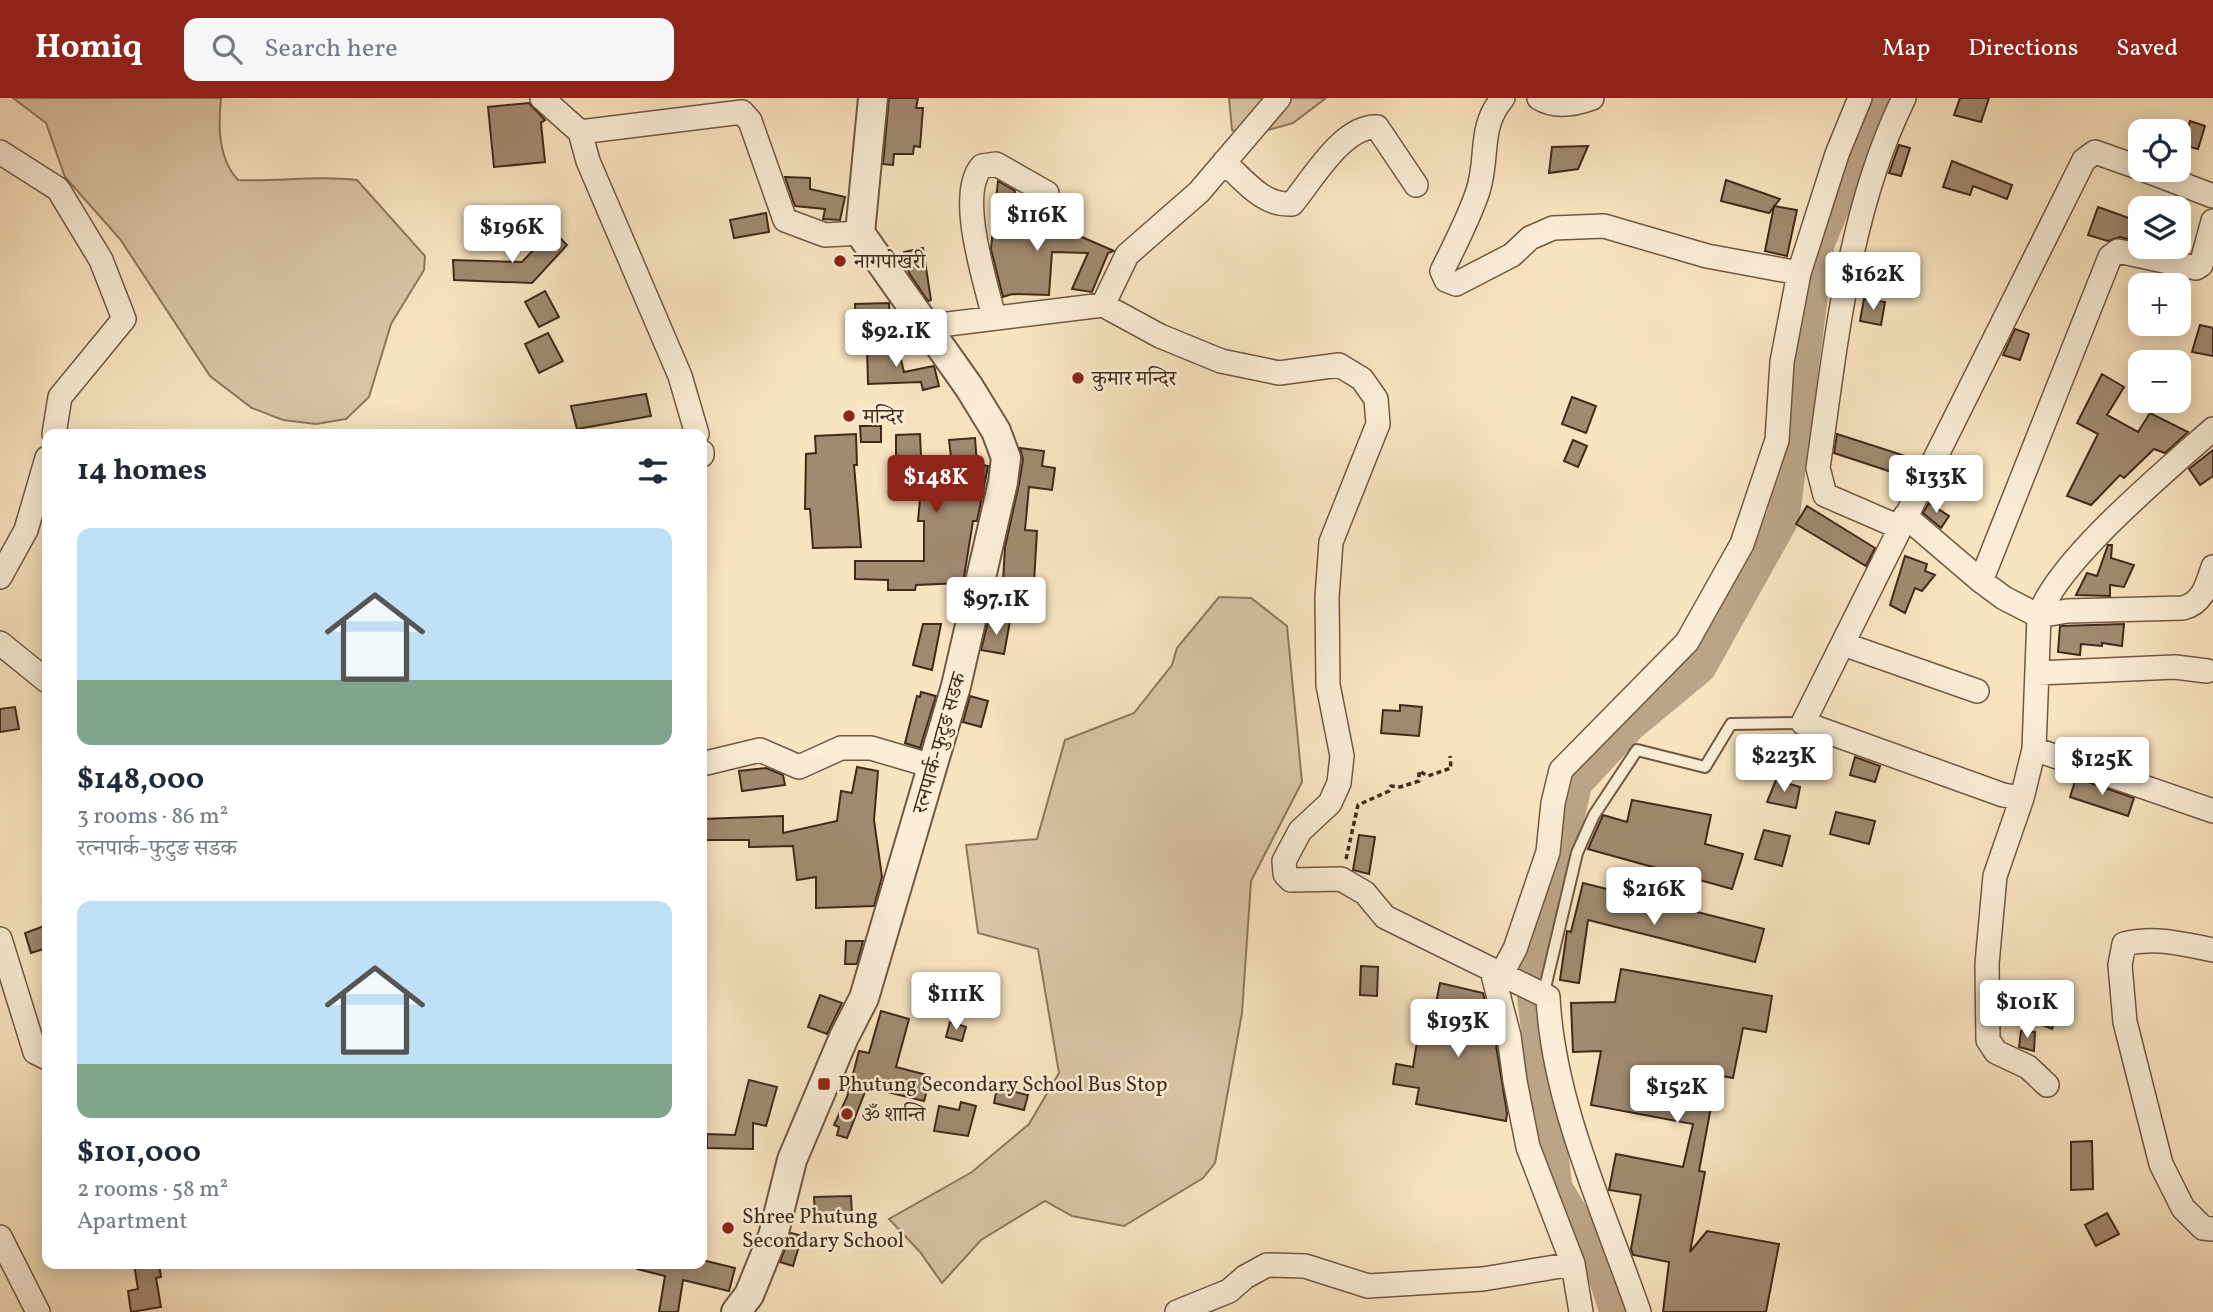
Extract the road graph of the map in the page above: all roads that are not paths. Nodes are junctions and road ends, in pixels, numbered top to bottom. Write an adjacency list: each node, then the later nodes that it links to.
1 (542, 98): 9 (street)
2 (873, 98): 18 (street)
3 (1279, 98): 11 (street)
4 (1503, 98): 19 (street)
5 (1539, 98): 6 (street)
6 (1592, 98)
7 (1860, 98): 19 (street)
8 (1904, 98): 27 (street)
9 (580, 132): 18 (street); 24 (street)
10 (0, 152): 23 (street)
11 (1224, 162): 14 (street); 20 (street)
12 (2128, 164): 27 (street)
13 (2177, 182): 16 (street)
14 (1416, 185)
15 (1047, 192): 21 (street)
16 (2213, 196)
17 (2213, 221): 30 (street)
18 (860, 233): 22 (street, रत्नपार्क-फुटुङ सडक)
19 (1799, 273): 46 (street)
20 (1103, 305): 21 (street); 46 (street)
21 (994, 318): 22 (street)
22 (924, 327): 41 (street, रत्नपार्क-फुटुङ सडक)
23 (55, 429)
24 (696, 429)
25 (2213, 429): 31 (street)
26 (42, 475): 29 (street)
27 (1902, 522): 30 (street); 33 (street)
28 (2213, 567): 31 (street)
29 (0, 577)
30 (1981, 581): 31 (street)
31 (2039, 615): 35 (street)
32 (0, 643): 36 (street)
33 (1843, 643): 37 (street); 38 (street)
34 (2207, 671): 35 (street)
35 (2038, 673): 39 (street)
36 (42, 677)
37 (1976, 691)
38 (1803, 723): 42 (street); 47 (lane)
39 (2034, 748): 42 (street); 43 (street)
40 (707, 763): 41 (street)
41 (932, 766): 55 (street, रत्नपार्क-फुटुङ सडक)
42 (2022, 798): 49 (street)
43 (2212, 808)
44 (0, 939): 48 (street)
45 (2213, 950): 50 (street)
46 (1497, 972): 47 (street); 52 (street)
47 (1539, 991): 58 (street)
48 (42, 1055)
49 (2047, 1085)
50 (2210, 1234)
51 (0, 1237): 54 (street)
52 (1573, 1264): 53 (street); 57 (street)
53 (1230, 1302): 56 (street)
54 (38, 1312)
55 (736, 1312)
56 (1177, 1312)
57 (1581, 1312)
58 (1639, 1312)

